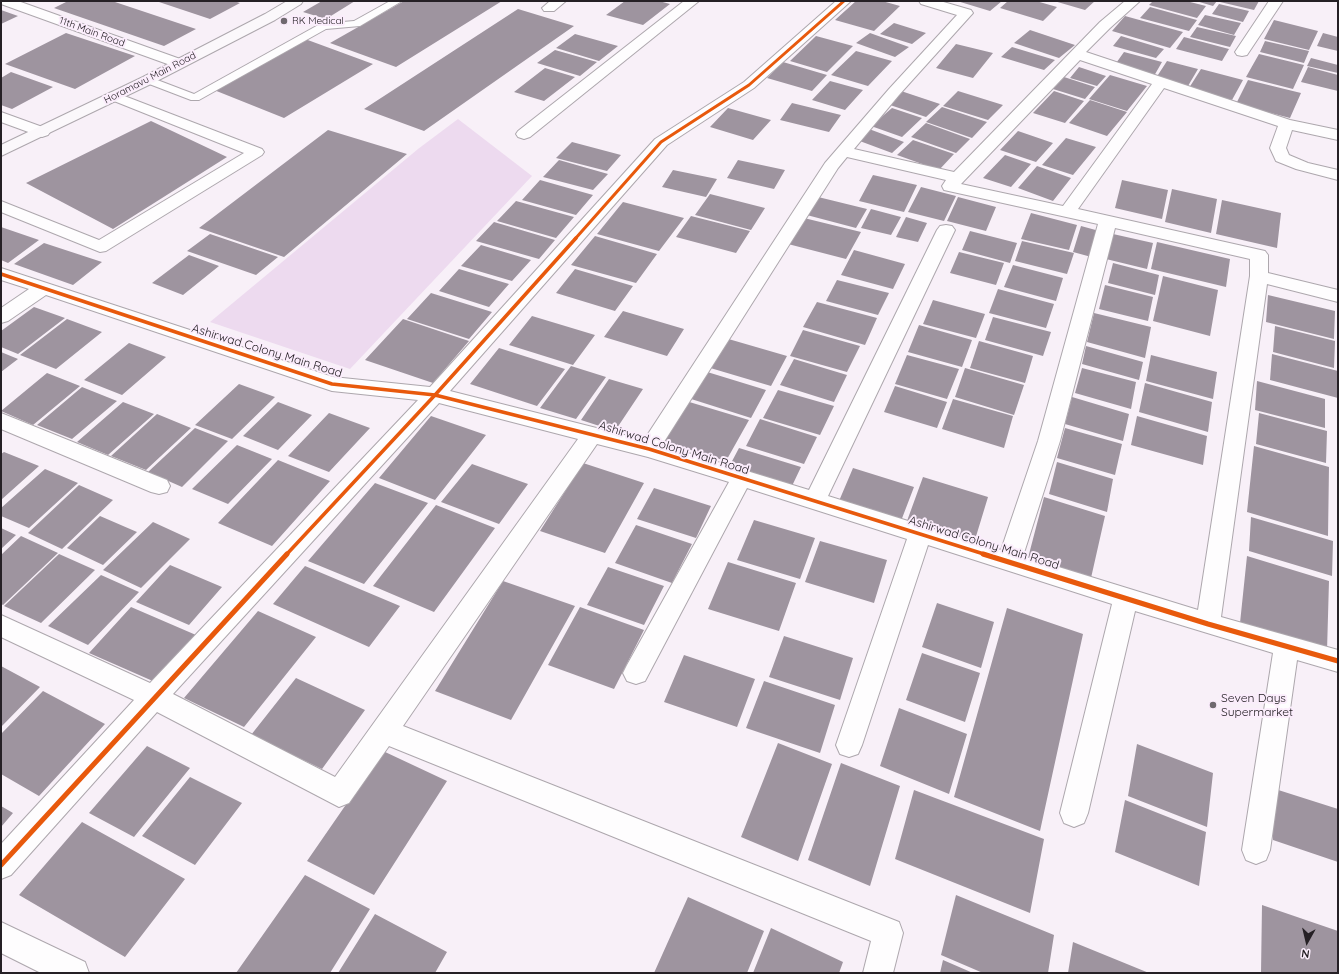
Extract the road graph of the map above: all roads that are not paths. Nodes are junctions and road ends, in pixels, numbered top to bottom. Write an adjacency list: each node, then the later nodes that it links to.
1 (6, 1): 11 (street, 11th Main Road)
2 (296, 1): 11 (main road, Horamavu Main Road)
3 (397, 1): 12 (lane)
4 (692, 1): 18 (street)
5 (844, 1): 33 (street)
6 (926, 1): 21 (street)
7 (1133, 1): 10 (street)
8 (1276, 1): 9 (street)
9 (1242, 52)
10 (1077, 54): 13 (street); 23 (street)
11 (178, 63): 12 (main road, Horamavu Main Road)
12 (148, 80): 14 (main road, Horamavu Main Road)
13 (1162, 82): 16 (street); 25 (street)
14 (114, 96): 17 (main road, Horamavu Main Road); 24 (street)
15 (1, 117): 17 (street)
16 (1286, 124): 19 (street); 22 (street)
17 (42, 132): 20 (main road, Horamavu Main Road)
18 (524, 134)
19 (1338, 135)
20 (1, 151)
21 (844, 151): 23 (street); 36 (street)
22 (1338, 175)
23 (957, 178): 25 (street)
24 (1, 206)
25 (1067, 212): 26 (street)
26 (1108, 221): 29 (street); 41 (street)
27 (946, 230): 39 (street)
28 (1, 274): 30 (street, Ashirwad Colony Main Road)
29 (1259, 276): 31 (street); 43 (street)
30 (42, 288): 32 (street); 33 (street, Ashirwad Colony Main Road)
31 (1338, 296)
32 (1, 317)
33 (435, 395): 35 (street, Ashirwad Colony Main Road); 48 (street)
34 (1, 421): 38 (street)
35 (593, 434): 36 (street, Ashirwad Colony Main Road); 49 (street)
36 (649, 449): 37 (street, Ashirwad Colony Main Road)
37 (742, 478): 39 (street, Ashirwad Colony Main Road); 47 (street)
38 (159, 486)
39 (815, 501): 40 (street, Ashirwad Colony Main Road)
40 (920, 534): 41 (street, Ashirwad Colony Main Road); 50 (street)
41 (1008, 562): 42 (street, Ashirwad Colony Main Road)
42 (1126, 598): 43 (street, Ashirwad Colony Main Road); 51 (street)
43 (1208, 624): 45 (street, Ashirwad Colony Main Road)
44 (1, 625): 48 (street)
45 (1287, 646): 46 (street, Ashirwad Colony Main Road); 52 (street)
46 (1338, 660)
47 (636, 673)
48 (154, 697): 49 (street); 53 (street)
49 (384, 731): 56 (street)
50 (849, 745)
51 (1074, 813)
52 (1256, 850)
53 (1, 866)
54 (1, 937): 55 (street)
55 (74, 973)
56 (878, 973)

